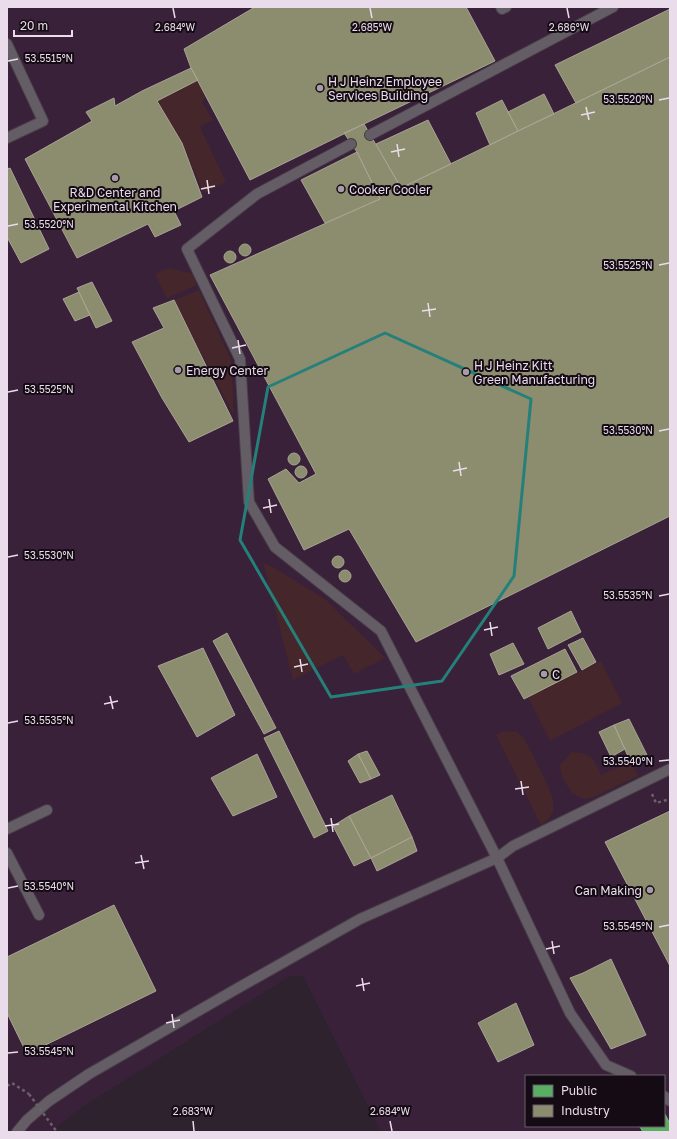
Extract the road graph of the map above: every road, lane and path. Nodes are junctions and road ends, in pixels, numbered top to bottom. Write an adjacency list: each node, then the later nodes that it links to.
1 (501, 7): 2 (lane)
2 (506, 7)
3 (613, 7): 5 (lane)
4 (7, 44): 6 (lane)
5 (370, 135)
6 (7, 138)
7 (351, 144): 14 (lane)
8 (670, 769): 14 (lane)
9 (652, 794): 10 (path)
10 (670, 799)
11 (47, 810): 12 (lane)
12 (7, 829)
13 (7, 853): 15 (lane)
14 (497, 858): 16 (lane); 18 (lane)
15 (39, 915)
16 (629, 1075)
17 (7, 1086): 19 (path, bridge)
18 (17, 1132)
19 (57, 1132)

